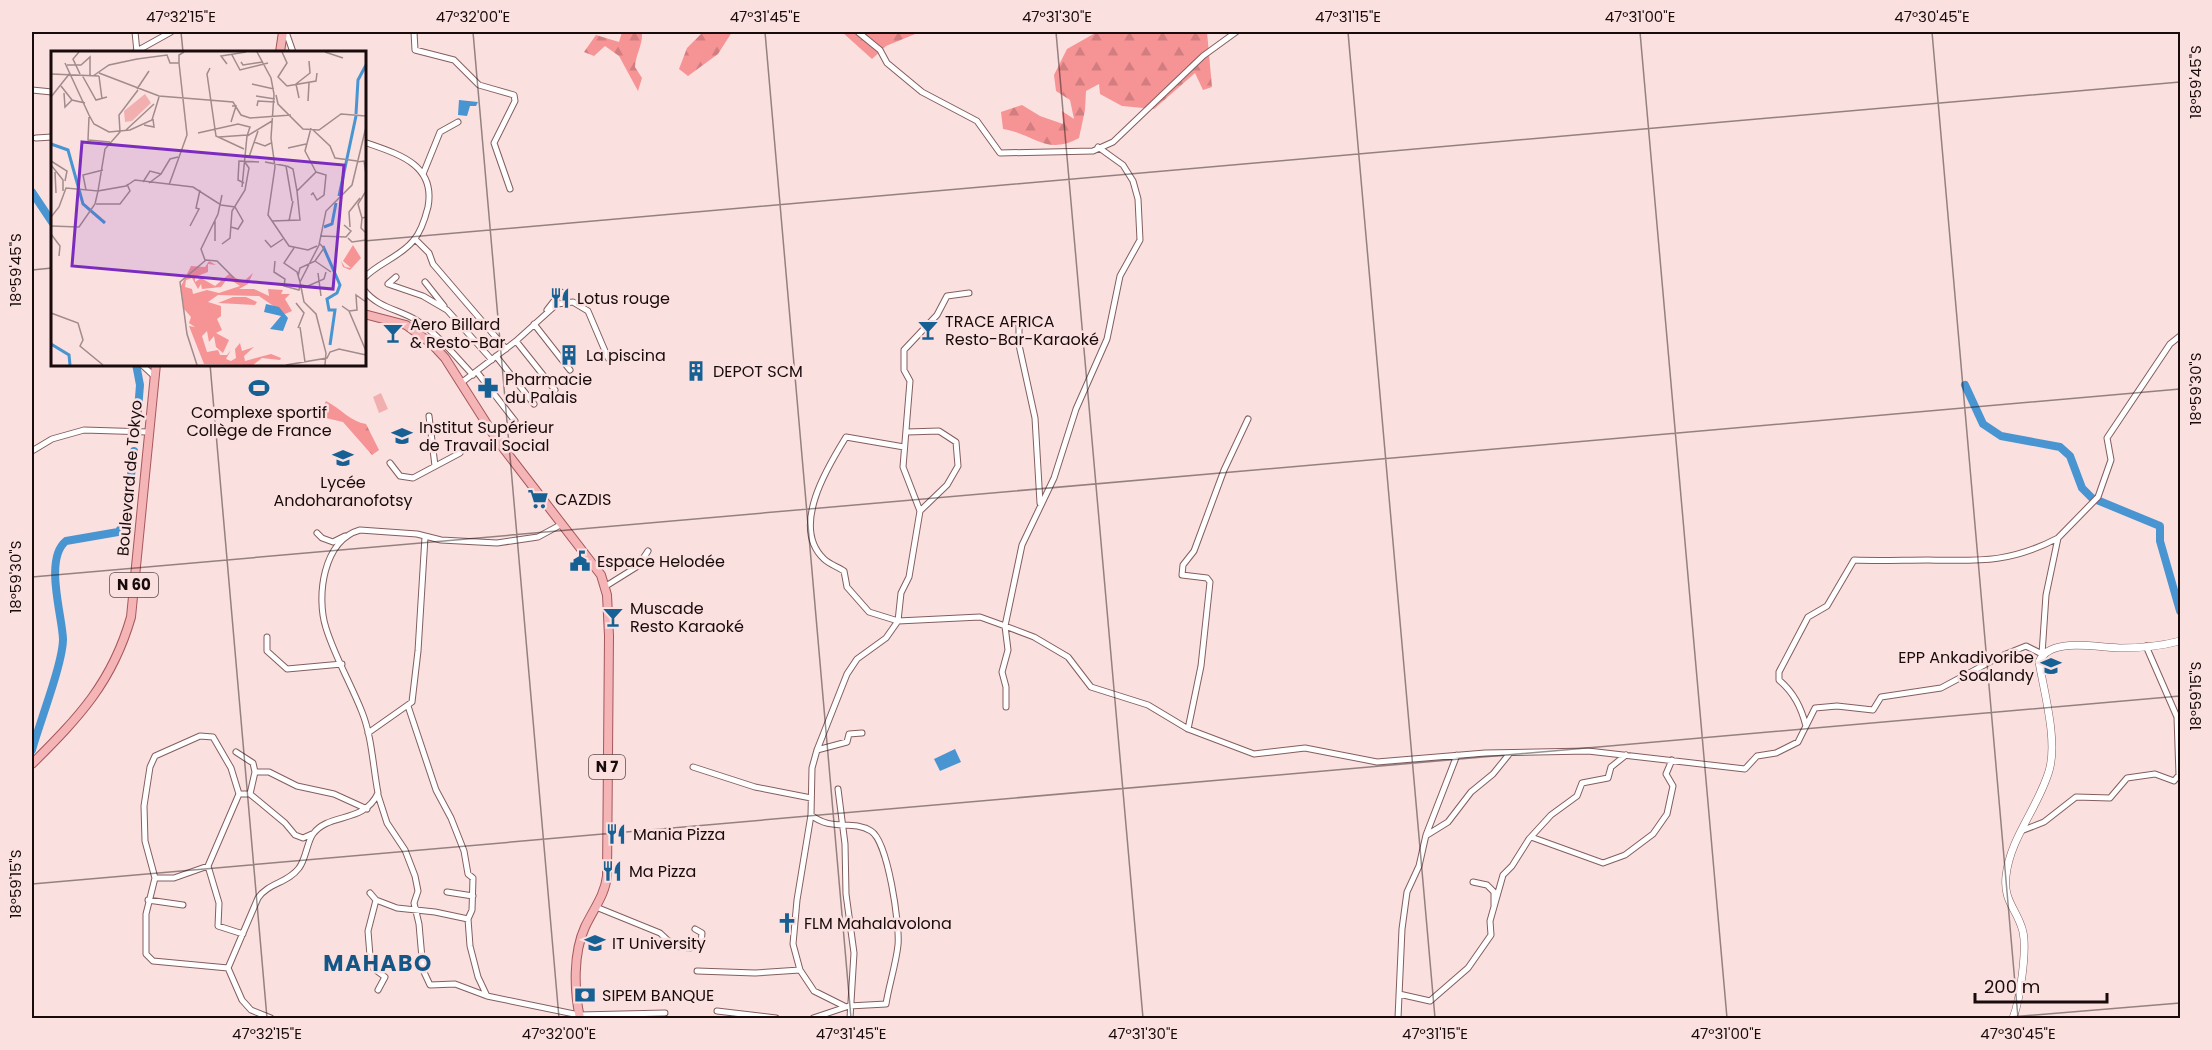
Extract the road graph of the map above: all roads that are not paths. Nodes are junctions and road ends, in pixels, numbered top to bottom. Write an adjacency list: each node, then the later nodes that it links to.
1 (135, 32): 7 (street)
2 (171, 32): 8 (street)
3 (284, 32): 9 (main road); 10 (street)
4 (414, 32): 19 (street)
5 (858, 32): 17 (street)
6 (1236, 32): 17 (street)
7 (137, 51)
8 (139, 51)
9 (280, 51)
10 (293, 51)
11 (32, 90): 12 (street)
12 (51, 92)
13 (458, 122): 18 (street)
14 (51, 137): 15 (street)
15 (36, 138)
16 (366, 143): 18 (street)
17 (1098, 147): 58 (street)
18 (423, 174): 20 (street)
19 (510, 189)
20 (415, 238): 21 (street); 36 (street)
21 (366, 276)
22 (396, 278): 24 (street)
23 (425, 282): 29 (street)
24 (388, 284): 25 (street); 29 (street)
25 (380, 289)
26 (366, 292): 43 (street)
27 (561, 292): 31 (street)
28 (969, 293): 52 (street)
29 (447, 310): 37 (street)
30 (366, 314): 45 (main road, N 7)
31 (545, 314): 33 (street); 38 (street)
32 (1024, 320): 58 (street)
33 (534, 324): 35 (street); 42 (street)
34 (2181, 336): 64 (street)
35 (516, 341): 36 (street); 46 (street)
36 (506, 349): 37 (street)
37 (494, 358): 43 (street); 47 (street)
38 (608, 358)
39 (143, 366): 44 (street)
40 (156, 366): 44 (main road, Boulevard de Tokyo)
41 (159, 366): 44 (main road)
42 (570, 370)
43 (475, 373): 45 (street); 50 (street)
44 (154, 376): 51 (main road, Boulevard de Tokyo / N 60)
45 (461, 383): 60 (main road, N 7)
46 (555, 390)
47 (534, 404)
48 (429, 416): 57 (street)
49 (1248, 419): 77 (street)
50 (515, 420)
51 (148, 432): 54 (street); 86 (main road, Boulevard de Tokyo / N 60)
52 (907, 432): 53 (street); 59 (street)
53 (904, 447): 59 (street); 67 (street)
54 (32, 451)
55 (460, 453): 57 (street)
56 (390, 463): 57 (street)
57 (435, 466)
58 (1040, 504): 68 (street)
59 (920, 511): 67 (street)
60 (562, 524): 63 (street); 66 (main road, N 7)
61 (352, 532): 62 (street); 63 (street); 73 (street)
62 (317, 533)
63 (425, 537): 74 (street)
64 (2058, 538): 72 (street); 76 (street)
65 (648, 551): 66 (street)
66 (606, 586): 110 (main road, N 7)
67 (898, 621): 68 (street); 80 (street)
68 (1005, 626): 75 (street); 77 (street)
69 (267, 638): 73 (street)
70 (2181, 641): 71 (street)
71 (2146, 646): 72 (street); 97 (street)
72 (2042, 654): 76 (street); 97 (street)
73 (342, 664): 78 (street)
74 (408, 706): 78 (street); 106 (street)
75 (1006, 707)
76 (1806, 726): 85 (street)
77 (1188, 729): 83 (street)
78 (368, 733): 90 (street)
79 (862, 734): 80 (street)
80 (817, 750): 93 (street)
81 (236, 752): 88 (street)
82 (1510, 753): 83 (street); 84 (street); 99 (street)
83 (1457, 755): 99 (street)
84 (1626, 755): 85 (street); 100 (street)
85 (1672, 760): 100 (street)
86 (32, 763)
87 (693, 767): 93 (street)
88 (255, 772): 92 (street); 94 (street)
89 (838, 789): 96 (street)
90 (378, 793): 94 (street); 112 (street)
91 (239, 794): 92 (street); 101 (street); 102 (street)
92 (250, 794): 98 (street)
93 (811, 798): 95 (street)
94 (367, 809): 98 (street)
95 (811, 815): 96 (street); 117 (street)
96 (841, 825): 122 (street); 122 (street)
97 (2021, 831): 131 (street)
98 (312, 834): 115 (street)
99 (1426, 835): 120 (street)
100 (1531, 837): 111 (street)
101 (208, 866): 102 (street); 115 (street)
102 (155, 878): 107 (street)
103 (1473, 882): 111 (street)
104 (447, 891): 106 (street)
105 (370, 893): 108 (street)
106 (473, 896): 113 (street)
107 (148, 900): 109 (street); 116 (street)
108 (376, 900): 112 (street); 119 (street)
109 (183, 904)
110 (596, 907): 114 (street); 125 (main road, N 7)
111 (1494, 908): 120 (street)
112 (416, 909): 113 (street); 121 (street)
113 (468, 919): 121 (street)
114 (695, 929)
115 (243, 934): 116 (street)
116 (228, 968): 126 (street)
117 (800, 970): 118 (street); 122 (street)
118 (697, 971)
119 (378, 990)
120 (1399, 993): 130 (street)
121 (487, 996): 125 (street)
122 (847, 1006): 128 (street); 129 (street)
123 (717, 1011): 127 (street)
124 (665, 1013): 125 (street)
125 (579, 1016)
126 (271, 1018)
127 (776, 1018)
128 (813, 1018)
129 (850, 1018)
130 (1398, 1018)
131 (2013, 1018)

